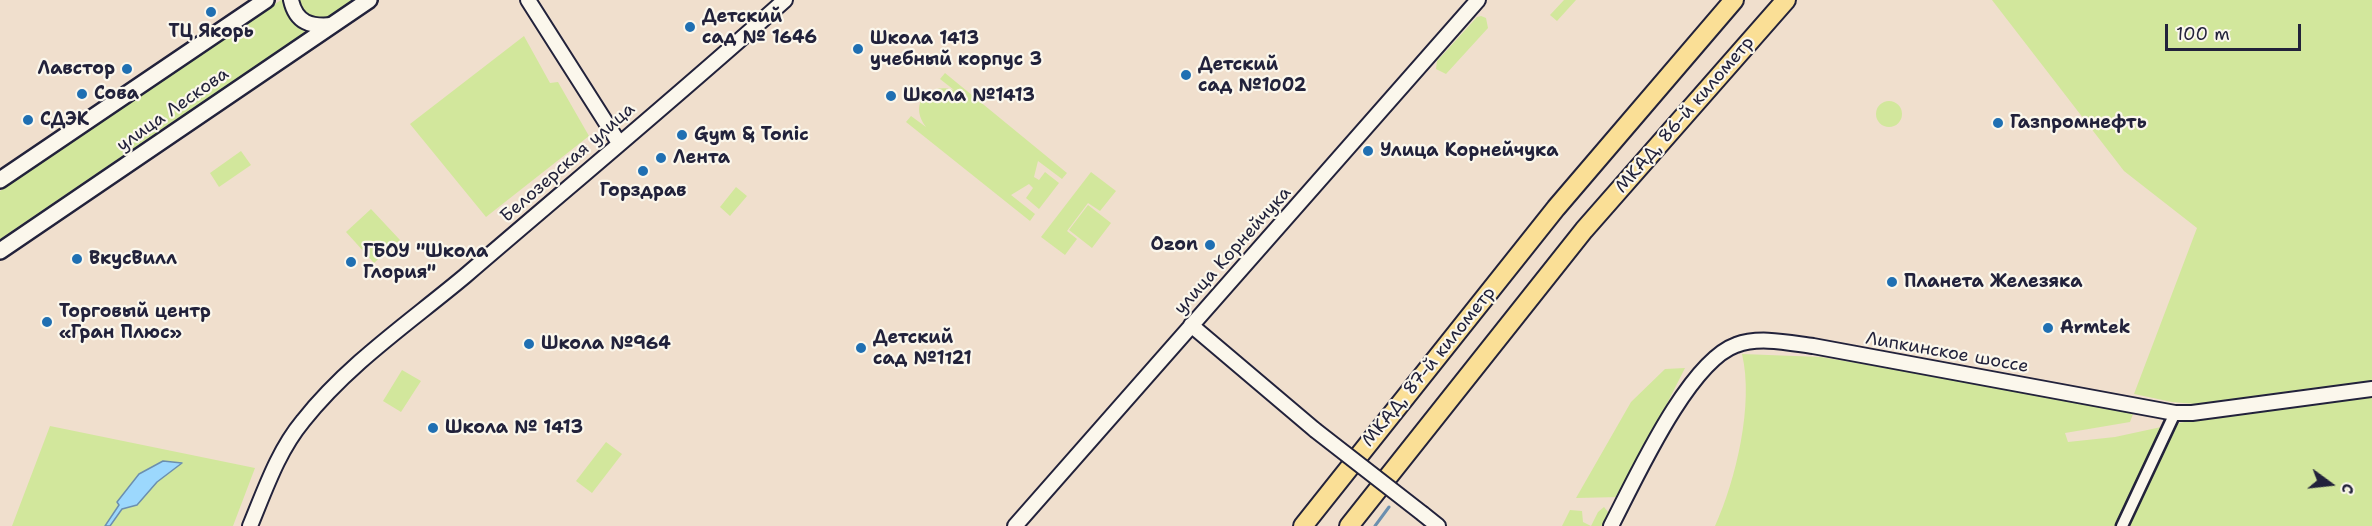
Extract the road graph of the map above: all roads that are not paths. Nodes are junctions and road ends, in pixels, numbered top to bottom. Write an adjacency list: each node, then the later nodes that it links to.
1 (266, 0): 11 (main road)
2 (291, 0): 9 (street)
3 (369, 0): 9 (main road, улица Лескова)
4 (528, 0): 10 (street)
5 (785, 0): 10 (street, Белозерская улица)
6 (1478, 0): 15 (street, улица Корнейчука)
7 (1734, 0): 12 (highway, МКАД, 86-й километр)
8 (1786, 0): 13 (highway, МКАД, 86-й километр)
9 (332, 25): 14 (main road, улица Лескова)
10 (619, 142): 18 (street, Белозерская улица)
11 (0, 180)
12 (1556, 208): 20 (highway, МКАД, 87-й километр)
13 (1584, 231): 21 (highway, МКАД, 87-й километр)
14 (0, 251)
15 (1191, 325): 19 (street, улица Корнейчука); 22 (street, bridge)
16 (2372, 389): 17 (street, Липкинское шоссе)
17 (2175, 412): 23 (street, Липкинское шоссе); 24 (street)
18 (250, 526)
19 (1015, 526)
20 (1303, 526)
21 (1349, 526)
22 (1438, 526)
23 (1611, 526)
24 (2122, 526)

